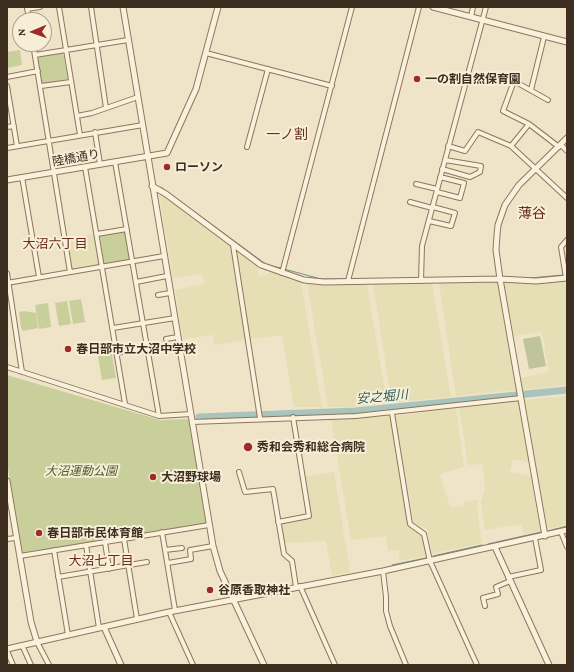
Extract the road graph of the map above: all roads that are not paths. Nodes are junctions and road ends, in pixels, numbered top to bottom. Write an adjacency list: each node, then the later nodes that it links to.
1 (40, 7): 11 (street)
2 (58, 7): 18 (street)
3 (91, 7): 17 (street)
4 (123, 7): 15 (street)
5 (218, 7): 20 (street, 陸橋通り)
6 (352, 7): 28 (street)
7 (419, 7): 83 (street)
8 (433, 7): 12 (street)
9 (473, 7): 12 (street)
10 (486, 7): 13 (street)
11 (27, 8)
12 (471, 17): 13 (street)
13 (482, 20): 14 (street); 43 (street)
14 (544, 36): 16 (street); 29 (street)
15 (128, 40): 17 (street); 30 (street)
16 (567, 42)
17 (97, 45): 18 (street); 32 (street)
18 (66, 50): 21 (street); 25 (street)
19 (34, 52): 21 (street)
20 (206, 53): 22 (street); 49 (street, 陸橋通り)
21 (35, 55): 23 (street)
22 (268, 69): 28 (street); 46 (street)
23 (38, 71): 24 (street); 27 (street)
24 (7, 77)
25 (71, 82): 27 (street); 33 (street)
26 (7, 86): 36 (street)
27 (41, 86): 41 (street)
28 (332, 86): 76 (street)
29 (531, 90): 31 (street); 34 (street)
30 (138, 97): 32 (street); 35 (street)
31 (548, 100)
32 (106, 108): 33 (street)
33 (77, 116): 39 (street)
34 (529, 124): 44 (street); 45 (street)
35 (143, 125): 38 (street); 49 (street)
36 (14, 126): 37 (street); 42 (street)
37 (7, 127)
38 (95, 132): 39 (street); 52 (street)
39 (80, 136): 41 (street)
40 (567, 138): 45 (street)
41 (49, 141): 42 (street); 56 (street)
42 (17, 146): 47 (street)
43 (448, 146): 44 (street); 50 (street)
44 (511, 146): 54 (street)
45 (560, 146): 48 (street); 54 (street)
46 (247, 147)
47 (7, 148)
48 (567, 152)
49 (148, 157): 51 (street, 陸橋通り); 61 (street)
50 (445, 160): 55 (street); 55 (street)
51 (115, 162): 52 (street, 陸橋通り); 67 (street)
52 (100, 164): 53 (street, 陸橋通り)
53 (85, 167): 56 (street, 陸橋通り); 68 (street)
54 (535, 168): 63 (street); 80 (street)
55 (442, 170): 58 (street)
56 (54, 172): 57 (street, 陸橋通り); 74 (street)
57 (22, 177): 59 (street, 陸橋通り); 78 (street)
58 (440, 177): 62 (street); 62 (street)
59 (7, 180)
60 (416, 184): 62 (street)
61 (152, 186): 70 (street); 71 (street)
62 (437, 191): 65 (street)
63 (567, 198)
64 (410, 202): 65 (street)
65 (433, 207): 66 (street); 66 (street)
66 (429, 221): 81 (street)
67 (127, 229): 68 (street); 72 (street)
68 (97, 234): 73 (street)
69 (567, 240): 79 (street)
70 (233, 246): 76 (street); 102 (street)
71 (164, 256): 72 (street); 77 (street)
72 (132, 262): 73 (street); 82 (street)
73 (103, 266): 74 (street); 89 (street)
74 (70, 272): 78 (street)
75 (7, 273): 84 (street)
76 (282, 273): 83 (street)
77 (167, 276): 82 (street); 85 (street)
78 (39, 277): 84 (street)
79 (567, 278): 80 (street)
80 (500, 279): 81 (street); 96 (street)
81 (421, 281): 83 (street)
82 (136, 282): 88 (street)
83 (348, 282)
84 (8, 283): 95 (street)
85 (170, 293): 86 (street); 87 (street)
86 (158, 295)
87 (175, 318): 88 (street); 90 (street)
88 (143, 323): 89 (street); 92 (street)
89 (113, 328): 93 (street)
90 (178, 336): 91 (street); 99 (street)
91 (166, 339)
92 (147, 347): 93 (street); 100 (street)
93 (116, 353): 97 (street)
94 (7, 367): 95 (street)
95 (22, 372): 97 (street)
96 (520, 398): 98 (street); 112 (street)
97 (125, 404): 100 (street)
98 (392, 413): 101 (street); 126 (street)
99 (191, 414): 100 (street); 103 (street)
100 (159, 416)
101 (293, 417): 102 (street); 107 (street)
102 (260, 418): 103 (street)
103 (192, 422): 108 (street)
104 (239, 472): 107 (street)
105 (7, 481): 106 (street)
106 (9, 504): 113 (street)
107 (278, 522): 135 (street)
108 (209, 525): 110 (street); 119 (street)
109 (567, 530): 111 (street)
110 (162, 532): 116 (street); 124 (street)
111 (561, 532): 112 (street); 121 (street)
112 (545, 536): 114 (street)
113 (16, 538): 115 (street); 125 (street)
114 (535, 538): 120 (street); 134 (street)
115 (7, 539)
116 (124, 539): 117 (street); 129 (street)
117 (105, 542): 118 (street); 130 (street)
118 (86, 545): 123 (street); 132 (street)
119 (213, 546): 128 (street); 136 (street)
120 (495, 547): 126 (street); 134 (street)
121 (567, 547)
122 (182, 548): 124 (street)
123 (54, 550): 125 (street); 133 (street)
124 (165, 550): 128 (street)
125 (20, 556): 143 (street)
126 (430, 561): 131 (street); 154 (street)
127 (147, 562): 129 (street)
128 (168, 563): 138 (street)
129 (129, 566): 130 (street); 140 (street)
130 (109, 569): 132 (street)
131 (383, 571): 135 (street); 153 (street)
132 (90, 572): 133 (street); 141 (street)
133 (58, 577): 142 (street)
134 (509, 579): 137 (street); 155 (street)
135 (298, 587): 136 (street); 152 (street)
136 (234, 600): 138 (street); 151 (street)
137 (485, 606)
138 (175, 610): 139 (street)
139 (169, 612): 140 (street); 150 (street)
140 (137, 619): 141 (street)
141 (101, 627): 142 (street); 149 (street)
142 (68, 635): 143 (street)
143 (37, 642): 144 (street); 148 (street)
144 (22, 646): 145 (street); 147 (street)
145 (7, 650): 146 (street)
146 (13, 665)
147 (31, 665)
148 (49, 665)
149 (121, 665)
150 (193, 665)
151 (264, 665)
152 (335, 665)
153 (406, 665)
154 (477, 665)
155 (549, 665)

